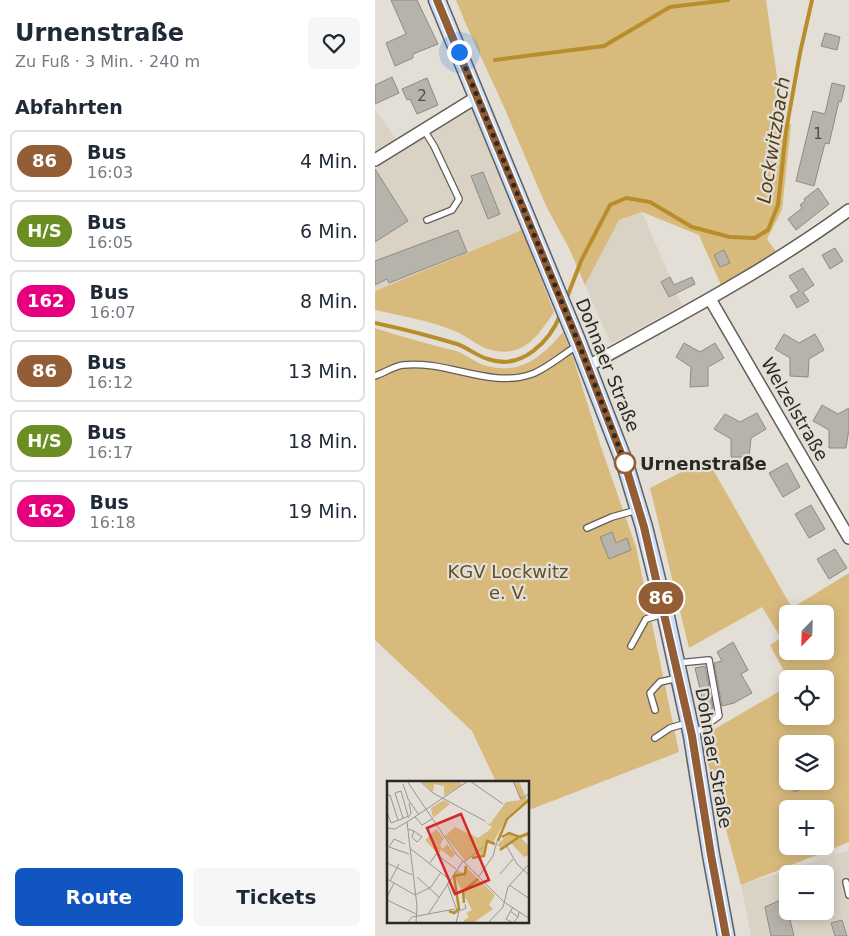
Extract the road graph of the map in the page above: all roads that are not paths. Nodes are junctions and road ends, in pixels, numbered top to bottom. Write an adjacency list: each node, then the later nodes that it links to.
1 (437, 0): 2 (main road, Dohnaer Straße)
2 (477, 97): 3 (street); 9 (main road, Dohnaer Straße)
3 (424, 130): 4 (street); 6 (lane)
4 (375, 160)
5 (846, 212): 7 (street); 8 (street)
6 (427, 220)
7 (849, 225)
8 (710, 299): 10 (street); 14 (street, Welzelstraße)
9 (578, 342): 10 (main road, Dohnaer Straße); 11 (lane)
10 (588, 366): 12 (main road, Dohnaer Straße)
11 (375, 376)
12 (639, 510): 13 (lane); 15 (main road, Dohnaer Straße)
13 (587, 528)
14 (849, 538)
15 (665, 614): 16 (lane); 17 (main road, Dohnaer Straße)
16 (631, 646)
17 (678, 670): 18 (lane); 19 (main road, Dohnaer Straße); 19 (lane)
18 (655, 710)
19 (691, 729): 20 (lane); 23 (main road, Dohnaer Straße)
20 (655, 738)
21 (846, 882): 22 (lane)
22 (849, 895)
23 (726, 936)

